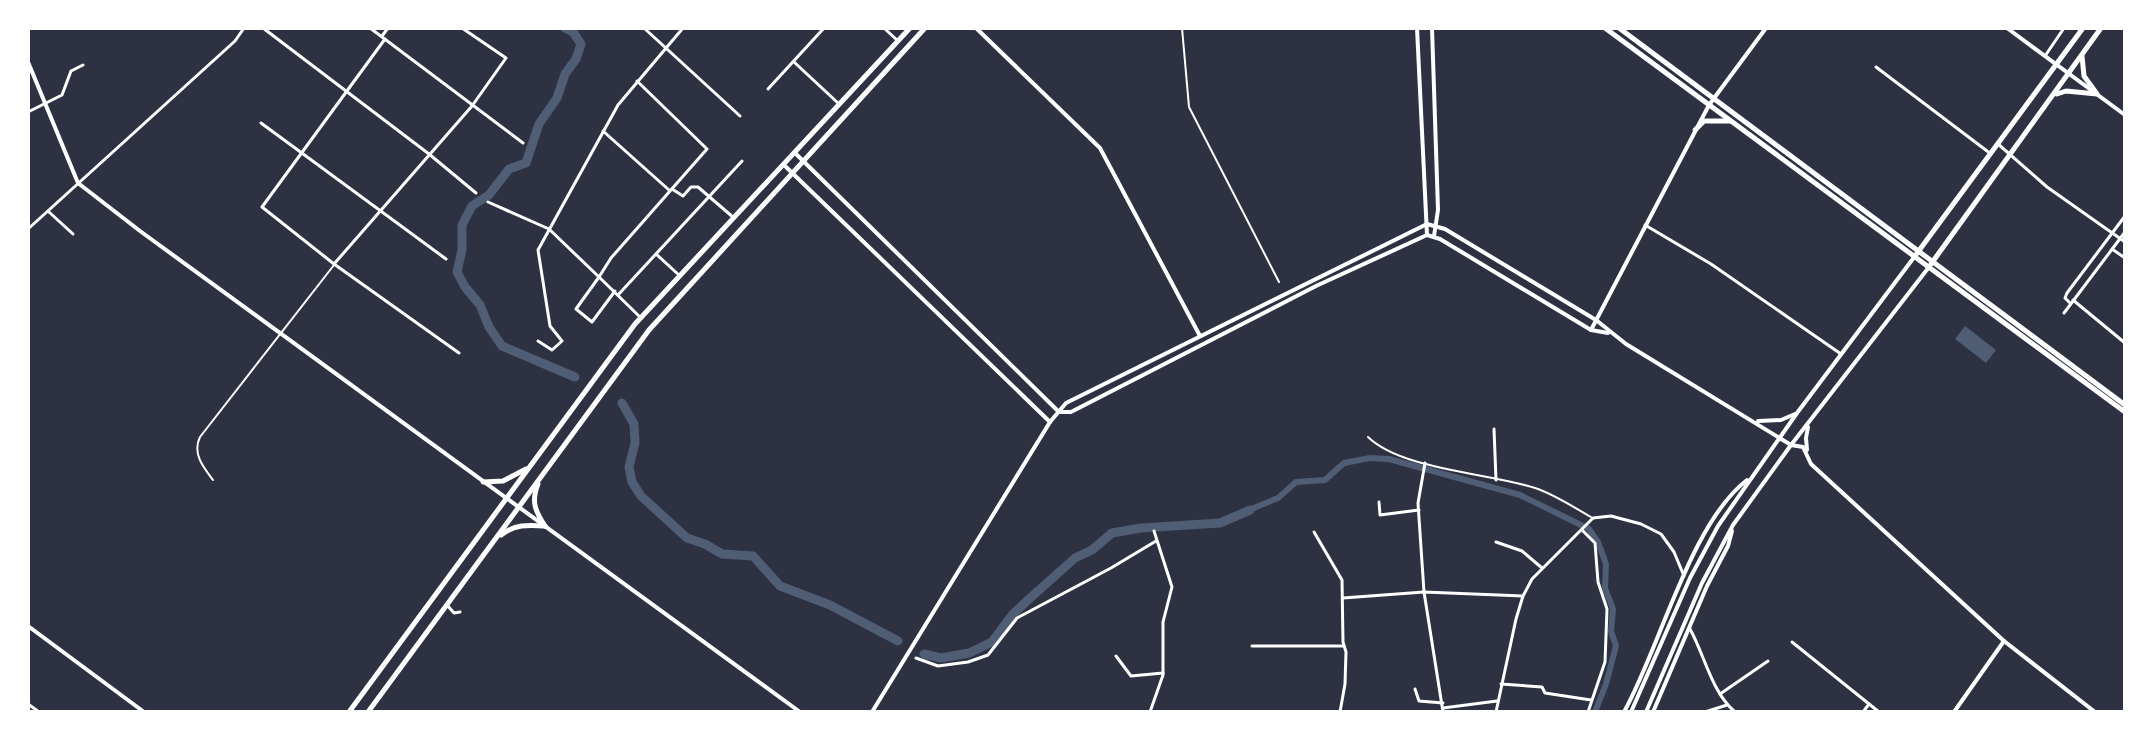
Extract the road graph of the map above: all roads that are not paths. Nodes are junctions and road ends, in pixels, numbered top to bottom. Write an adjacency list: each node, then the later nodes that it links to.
1 (244, 28): 62 (street)
2 (263, 28): 36 (street)
3 (370, 28): 23 (street)
4 (388, 28): 23 (street)
5 (462, 28): 43 (street)
6 (644, 28): 25 (street)
7 (683, 28): 25 (street)
8 (824, 28): 29 (street)
9 (884, 28): 24 (street)
10 (925, 28): 59 (main road)
11 (976, 28): 103 (main road)
12 (1182, 28): 94 (street)
13 (1417, 28): 71 (main road)
14 (1432, 28): 73 (main road)
15 (1605, 28): 42 (main road)
16 (1619, 28): 39 (main road)
17 (1766, 28): 39 (main road)
18 (2007, 28): 27 (main road)
19 (2064, 28): 27 (street)
20 (2083, 28): 31 (main road)
21 (2101, 28): 26 (main road)
22 (909, 29): 24 (main road)
23 (383, 38): 36 (street); 43 (street)
24 (898, 41): 41 (main road)
25 (665, 47): 34 (street); 46 (street)
26 (2082, 55): 33 (main road); 37 (main road)
27 (2045, 56): 31 (main road)
28 (28, 62): 40 (main road)
29 (794, 62): 35 (street); 41 (street)
30 (83, 65): 40 (street)
31 (2056, 65): 33 (main road); 52 (main road)
32 (1876, 67): 57 (street)
33 (2069, 74): 37 (main road); 38 (main road)
34 (637, 81): 50 (street); 63 (street)
35 (768, 89)
36 (345, 91): 53 (street); 56 (street)
37 (2097, 94): 38 (main road); 45 (main road)
38 (2053, 97): 55 (main road)
39 (1713, 98): 42 (main road); 86 (main road)
40 (45, 104): 44 (street); 62 (main road)
41 (840, 104): 54 (main road)
42 (1709, 105): 47 (main road); 49 (main road)
43 (472, 106): 51 (street); 56 (street)
44 (28, 112)
45 (2125, 115)
46 (740, 116)
47 (1731, 121): 49 (main road); 86 (main road)
48 (261, 123): 53 (street)
49 (1695, 130): 72 (main road)
50 (603, 131): 63 (street); 75 (street)
51 (523, 143)
52 (1998, 144): 55 (street); 57 (main road)
53 (301, 153): 68 (street); 89 (street)
54 (795, 153): 59 (main road); 60 (main road)
55 (2010, 153): 77 (street); 83 (main road)
56 (429, 154): 64 (street); 68 (street)
57 (1991, 154): 86 (main road)
58 (742, 161): 65 (street)
59 (803, 161): 61 (main road); 110 (main road)
60 (784, 165): 61 (main road); 70 (main road)
61 (793, 173): 114 (main road); 123 (main road)
62 (78, 183): 67 (street); 101 (main road)
63 (671, 190): 65 (street); 93 (street)
64 (476, 193)
65 (712, 196): 70 (street); 85 (street)
66 (488, 202): 75 (street)
67 (48, 211): 74 (street); 78 (street)
68 (382, 212): 88 (street); 89 (street)
69 (2125, 216): 77 (street)
70 (734, 218): 92 (main road)
71 (1427, 224): 73 (main road); 79 (main road); 103 (main road)
72 (1645, 225): 99 (main road); 108 (street)
73 (1437, 226): 80 (main road); 99 (main road)
74 (28, 229)
75 (549, 229): 93 (street); 104 (street)
76 (2125, 232): 81 (street)
77 (2112, 233): 81 (street); 96 (street)
78 (73, 234)
79 (1427, 235): 80 (main road); 105 (main road)
80 (1434, 236): 100 (main road)
81 (2120, 238): 82 (street); 84 (street)
82 (2125, 242)
83 (1943, 248): 90 (main road); 91 (main road)
84 (2112, 249): 87 (street); 96 (street)
85 (656, 253): 92 (street); 95 (street)
86 (1917, 254): 90 (main road); 108 (main road)
87 (2125, 258)
88 (446, 259)
89 (334, 264): 101 (street); 107 (street)
90 (1931, 264): 91 (main road); 111 (main road); 115 (main road)
91 (1946, 271): 109 (main road)
92 (680, 276): 98 (main road)
93 (599, 277): 95 (street); 95 (street)
94 (1279, 282)
95 (616, 293): 98 (street)
96 (2072, 301): 97 (street); 106 (street)
97 (2064, 313)
98 (641, 317): 122 (main road)
99 (1596, 320): 100 (main road); 102 (main road)
100 (1591, 330): 102 (main road)
101 (280, 332): 125 (street); 127 (main road)
102 (1610, 333): 113 (main road)
103 (1200, 336): 105 (main road); 110 (main road)
104 (538, 341)
105 (1204, 343): 110 (main road)
106 (2125, 343)
107 (459, 353)
108 (1841, 354): 112 (main road)
109 (2125, 405)
110 (1059, 412): 114 (main road)
111 (2125, 412)
112 (1797, 413): 113 (main road); 118 (main road)
113 (1756, 421): 118 (main road)
114 (1050, 422): 178 (main road)
115 (1810, 423): 119 (main road); 121 (main road)
116 (1494, 429): 126 (street)
117 (1368, 437): 120 (street)
118 (1782, 437): 119 (main road); 124 (main road)
119 (1791, 445): 121 (main road); 133 (main road)
120 (1425, 463): 126 (street); 131 (street)
121 (1811, 464): 154 (main road)
122 (530, 467): 127 (main road); 128 (main road)
123 (542, 475): 130 (main road); 134 (main road)
124 (1752, 477): 135 (main road); 137 (main road)
125 (213, 480)
126 (1496, 480): 132 (street)
127 (483, 482): 128 (main road)
128 (506, 499): 130 (main road); 175 (main road)
129 (1379, 502): 131 (street)
130 (518, 508): 134 (main road); 142 (main road)
131 (1419, 510): 145 (street)
132 (1593, 518): 136 (street); 144 (street)
133 (1733, 525): 151 (main road); 165 (main road)
134 (545, 526): 142 (main road); 177 (main road)
135 (1718, 526): 137 (main road); 184 (main road)
136 (1582, 530): 143 (street); 167 (street)
137 (1708, 530): 144 (main road)
138 (1154, 531): 140 (street)
139 (1314, 532): 147 (street)
140 (1156, 541): 159 (street); 161 (street)
141 (1496, 542): 143 (street)
142 (491, 545): 148 (main road)
143 (1541, 570): 146 (street)
144 (1684, 576): 183 (main road)
145 (1424, 592): 146 (street); 147 (street); 172 (street)
146 (1523, 596): 162 (street)
147 (1342, 598): 157 (street)
148 (447, 605): 149 (street); 176 (main road)
149 (460, 612)
150 (28, 626): 152 (main road)
151 (1689, 628): 163 (main road); 166 (street)
152 (33, 631): 153 (main road); 174 (main road)
153 (28, 636)
154 (2004, 641): 191 (main road); 192 (main road)
155 (1792, 642): 170 (street)
156 (1252, 646): 157 (street)
157 (1344, 646): 180 (street)
158 (1116, 656): 161 (street)
159 (916, 658)
160 (1768, 661): 166 (street)
161 (1163, 673): 179 (street)
162 (1501, 684): 167 (street); 168 (street)
163 (1666, 684): 165 (main road); 186 (main road)
164 (1415, 689): 172 (street)
165 (1655, 694): 185 (main road)
166 (1720, 694): 171 (street)
167 (1591, 700): 182 (street)
168 (1497, 701): 172 (street); 181 (street)
169 (28, 704): 173 (street)
170 (1869, 704): 189 (street); 190 (street)
171 (1727, 705): 187 (street); 188 (street)
172 (1443, 708)
173 (39, 712)
174 (144, 712)
175 (349, 712)
176 (368, 712)
177 (800, 712)
178 (872, 712)
179 (1150, 712)
180 (1340, 712)
181 (1496, 712)
182 (1588, 712)
183 (1624, 712)
184 (1631, 712)
185 (1646, 712)
186 (1653, 712)
187 (1705, 712)
188 (1735, 712)
189 (1863, 712)
190 (1879, 712)
191 (1954, 712)
192 (2095, 712)

